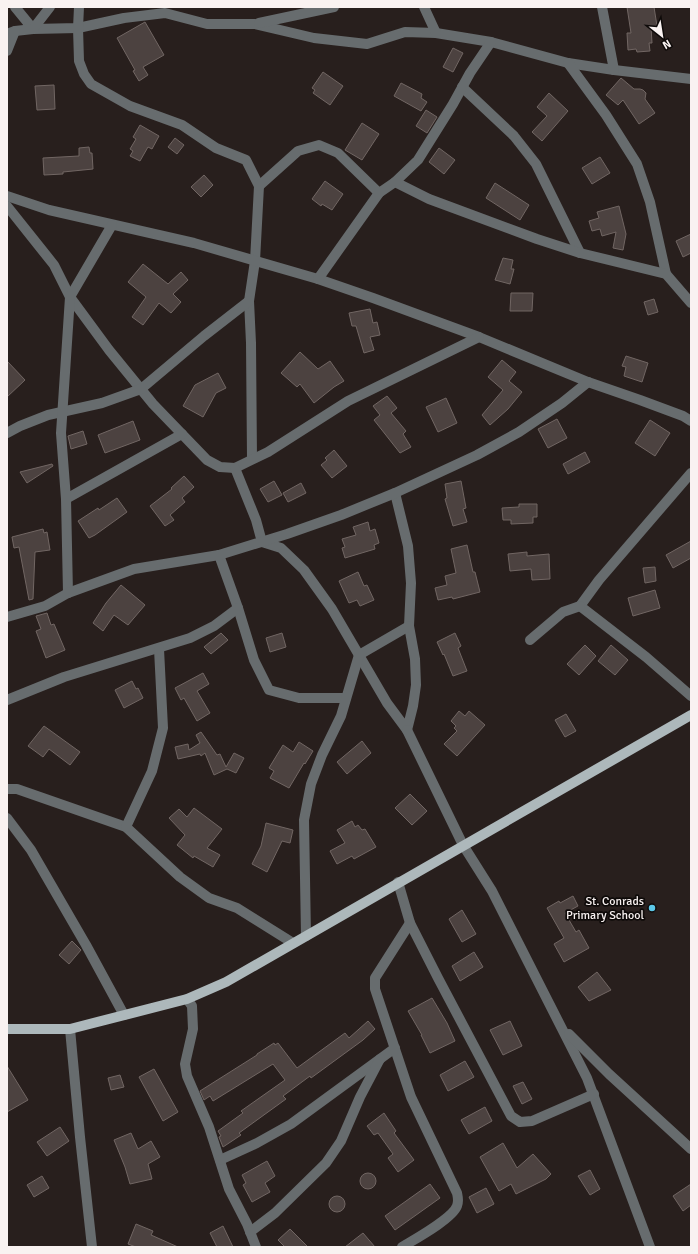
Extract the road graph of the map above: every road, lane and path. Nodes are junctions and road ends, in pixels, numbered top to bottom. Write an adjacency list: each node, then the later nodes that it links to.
1 (15, 7): 9 (street)
2 (50, 7): 9 (street)
3 (79, 7): 8 (street)
4 (334, 7): 7 (street)
5 (424, 7): 11 (street)
6 (602, 7): 15 (street)
7 (255, 24): 8 (street); 11 (street)
8 (78, 28): 9 (street); 19 (street)
9 (33, 29): 10 (street)
10 (11, 33): 13 (street)
11 (436, 33): 12 (street)
12 (491, 42): 14 (street); 17 (street)
13 (7, 51)
14 (568, 63): 15 (street); 26 (street)
15 (614, 70): 16 (street)
16 (691, 79)
17 (462, 87): 18 (street); 24 (street)
18 (395, 182): 20 (street); 24 (street)
19 (259, 186): 20 (street); 25 (street)
20 (379, 193): 27 (street)
21 (7, 196): 23 (street)
22 (7, 206): 28 (street)
23 (112, 225): 25 (street); 28 (street)
24 (580, 253): 26 (street)
25 (255, 261): 27 (street); 29 (street)
26 (666, 274): 30 (street)
27 (318, 279): 31 (street)
28 (70, 297): 33 (street); 34 (street)
29 (249, 301): 33 (street); 38 (street)
30 (691, 302)
31 (479, 337): 32 (street); 38 (street)
32 (588, 382): 35 (street); 41 (street)
33 (140, 389): 34 (street); 37 (street)
34 (62, 412): 36 (street); 42 (street)
35 (688, 417)
36 (7, 433)
37 (182, 434): 39 (street); 42 (street)
38 (252, 459): 39 (street)
39 (235, 468): 43 (street)
40 (691, 472): 46 (street)
41 (395, 493): 43 (street); 49 (street)
42 (66, 499): 45 (street)
43 (262, 542): 44 (street); 52 (street)
44 (219, 555): 45 (street); 47 (street)
45 (68, 593): 48 (street)
46 (580, 606): 50 (street); 53 (street)
47 (238, 608): 51 (street); 54 (street)
48 (7, 618)
49 (409, 626): 52 (street); 57 (street)
50 (530, 640)
51 (159, 648): 55 (street); 60 (street)
52 (359, 655): 54 (street); 57 (street)
53 (691, 696)
54 (346, 698): 64 (street)
55 (7, 700)
56 (691, 715): 61 (main road)
57 (407, 730): 61 (street)
58 (7, 788): 60 (street)
59 (7, 818): 67 (street)
60 (126, 827): 65 (street)
61 (463, 845): 62 (main road); 69 (street)
62 (398, 882): 63 (street); 64 (main road)
63 (410, 923): 71 (street); 73 (street)
64 (306, 936): 65 (main road)
65 (293, 943): 66 (main road)
66 (187, 999): 67 (main road); 75 (street)
67 (124, 1015): 68 (main road)
68 (70, 1029): 70 (main road); 77 (street)
69 (563, 1029): 73 (street); 74 (street)
70 (7, 1030)
71 (395, 1048): 72 (street); 79 (street)
72 (380, 1059): 75 (street); 76 (street)
73 (594, 1094): 80 (street)
74 (691, 1149)
75 (220, 1160): 76 (street)
76 (250, 1232): 78 (street)
77 (92, 1247)
78 (256, 1247)
79 (402, 1247)
80 (650, 1247)

